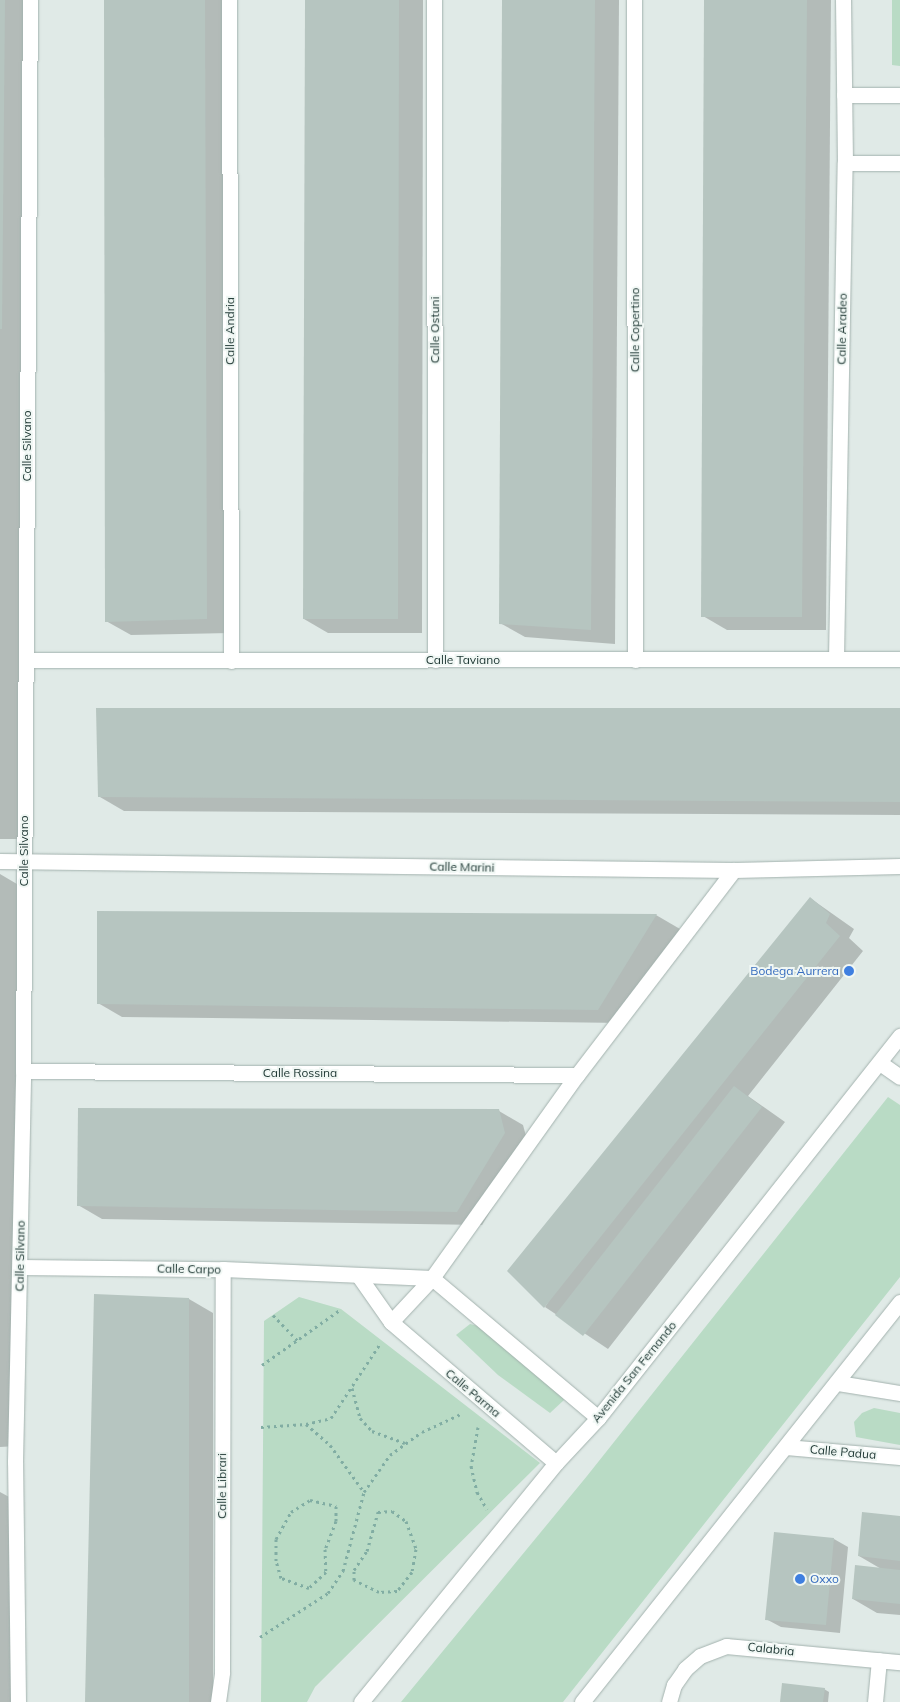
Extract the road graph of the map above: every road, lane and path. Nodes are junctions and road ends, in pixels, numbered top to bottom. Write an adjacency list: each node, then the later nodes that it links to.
1 (30, 0): 12 (street, Calle Silvano)
2 (229, 0): 15 (street, Calle Andria)
3 (434, 0): 13 (street, Calle Ostuni)
4 (634, 0): 14 (street, Calle Copertino)
5 (843, 0): 6 (street, Calle Aradeo)
6 (844, 95): 7 (street); 9 (street, Calle Aradeo)
7 (900, 95)
8 (900, 162): 9 (street)
9 (845, 163): 10 (street, Calle Aradeo)
10 (836, 659): 11 (street, Calle Taviano); 14 (street, Calle Taviano)
11 (900, 659)
12 (26, 660): 15 (street, Calle Taviano); 17 (street, Calle Silvano)
13 (435, 660): 14 (street, Calle Taviano); 15 (street, Calle Taviano)
14 (635, 660)
15 (231, 661)
16 (0, 861): 17 (street, Calle Marini)
17 (24, 862): 19 (street, Calle Marini); 22 (street, Calle Silvano)
18 (900, 866): 19 (street, Calle Marini)
19 (734, 870): 23 (street)
20 (900, 1036): 21 (street, Avenida San Fernando)
21 (880, 1063): 24 (street); 40 (street, Avenida San Fernando)
22 (23, 1071): 23 (street, Calle Rossina); 25 (street, Calle Silvano)
23 (577, 1075): 28 (street)
24 (900, 1077)
25 (20, 1267): 26 (street, Calle Carpo); 47 (street, Calle Silvano)
26 (223, 1269): 27 (street, Calle Carpo); 57 (street, Calle Librari)
27 (358, 1275): 28 (street, Calle Carpo); 32 (street)
28 (432, 1278): 32 (street); 40 (street)
29 (900, 1302): 36 (street)
30 (341, 1309): 33 (path)
31 (273, 1314): 33 (path)
32 (391, 1322): 48 (street, Calle Parma)
33 (297, 1340): 35 (path)
34 (382, 1341): 37 (path)
35 (262, 1364)
36 (838, 1383): 38 (street); 45 (street)
37 (352, 1388): 41 (path); 44 (path)
38 (900, 1393)
39 (462, 1413): 44 (path)
40 (598, 1418): 48 (street, Avenida San Fernando)
41 (306, 1424): 43 (path); 49 (path)
42 (478, 1424): 50 (path)
43 (261, 1427)
44 (405, 1444): 49 (path)
45 (786, 1447): 46 (street, Calle Padua); 59 (street)
46 (900, 1457)
47 (7, 1462): 56 (street, Calle Silvano)
48 (556, 1463): 58 (street, Avenida San Fernando)
49 (364, 1492): 53 (path)
50 (489, 1513)
51 (326, 1572): 51 (path)
52 (354, 1580): 52 (path)
53 (260, 1637)
54 (878, 1660): 55 (street, Calabria); 60 (street, Calabria); 61 (street)
55 (900, 1662)
56 (18, 1702)
57 (218, 1702)
58 (361, 1702)
59 (582, 1702)
60 (669, 1702)
61 (875, 1702)

